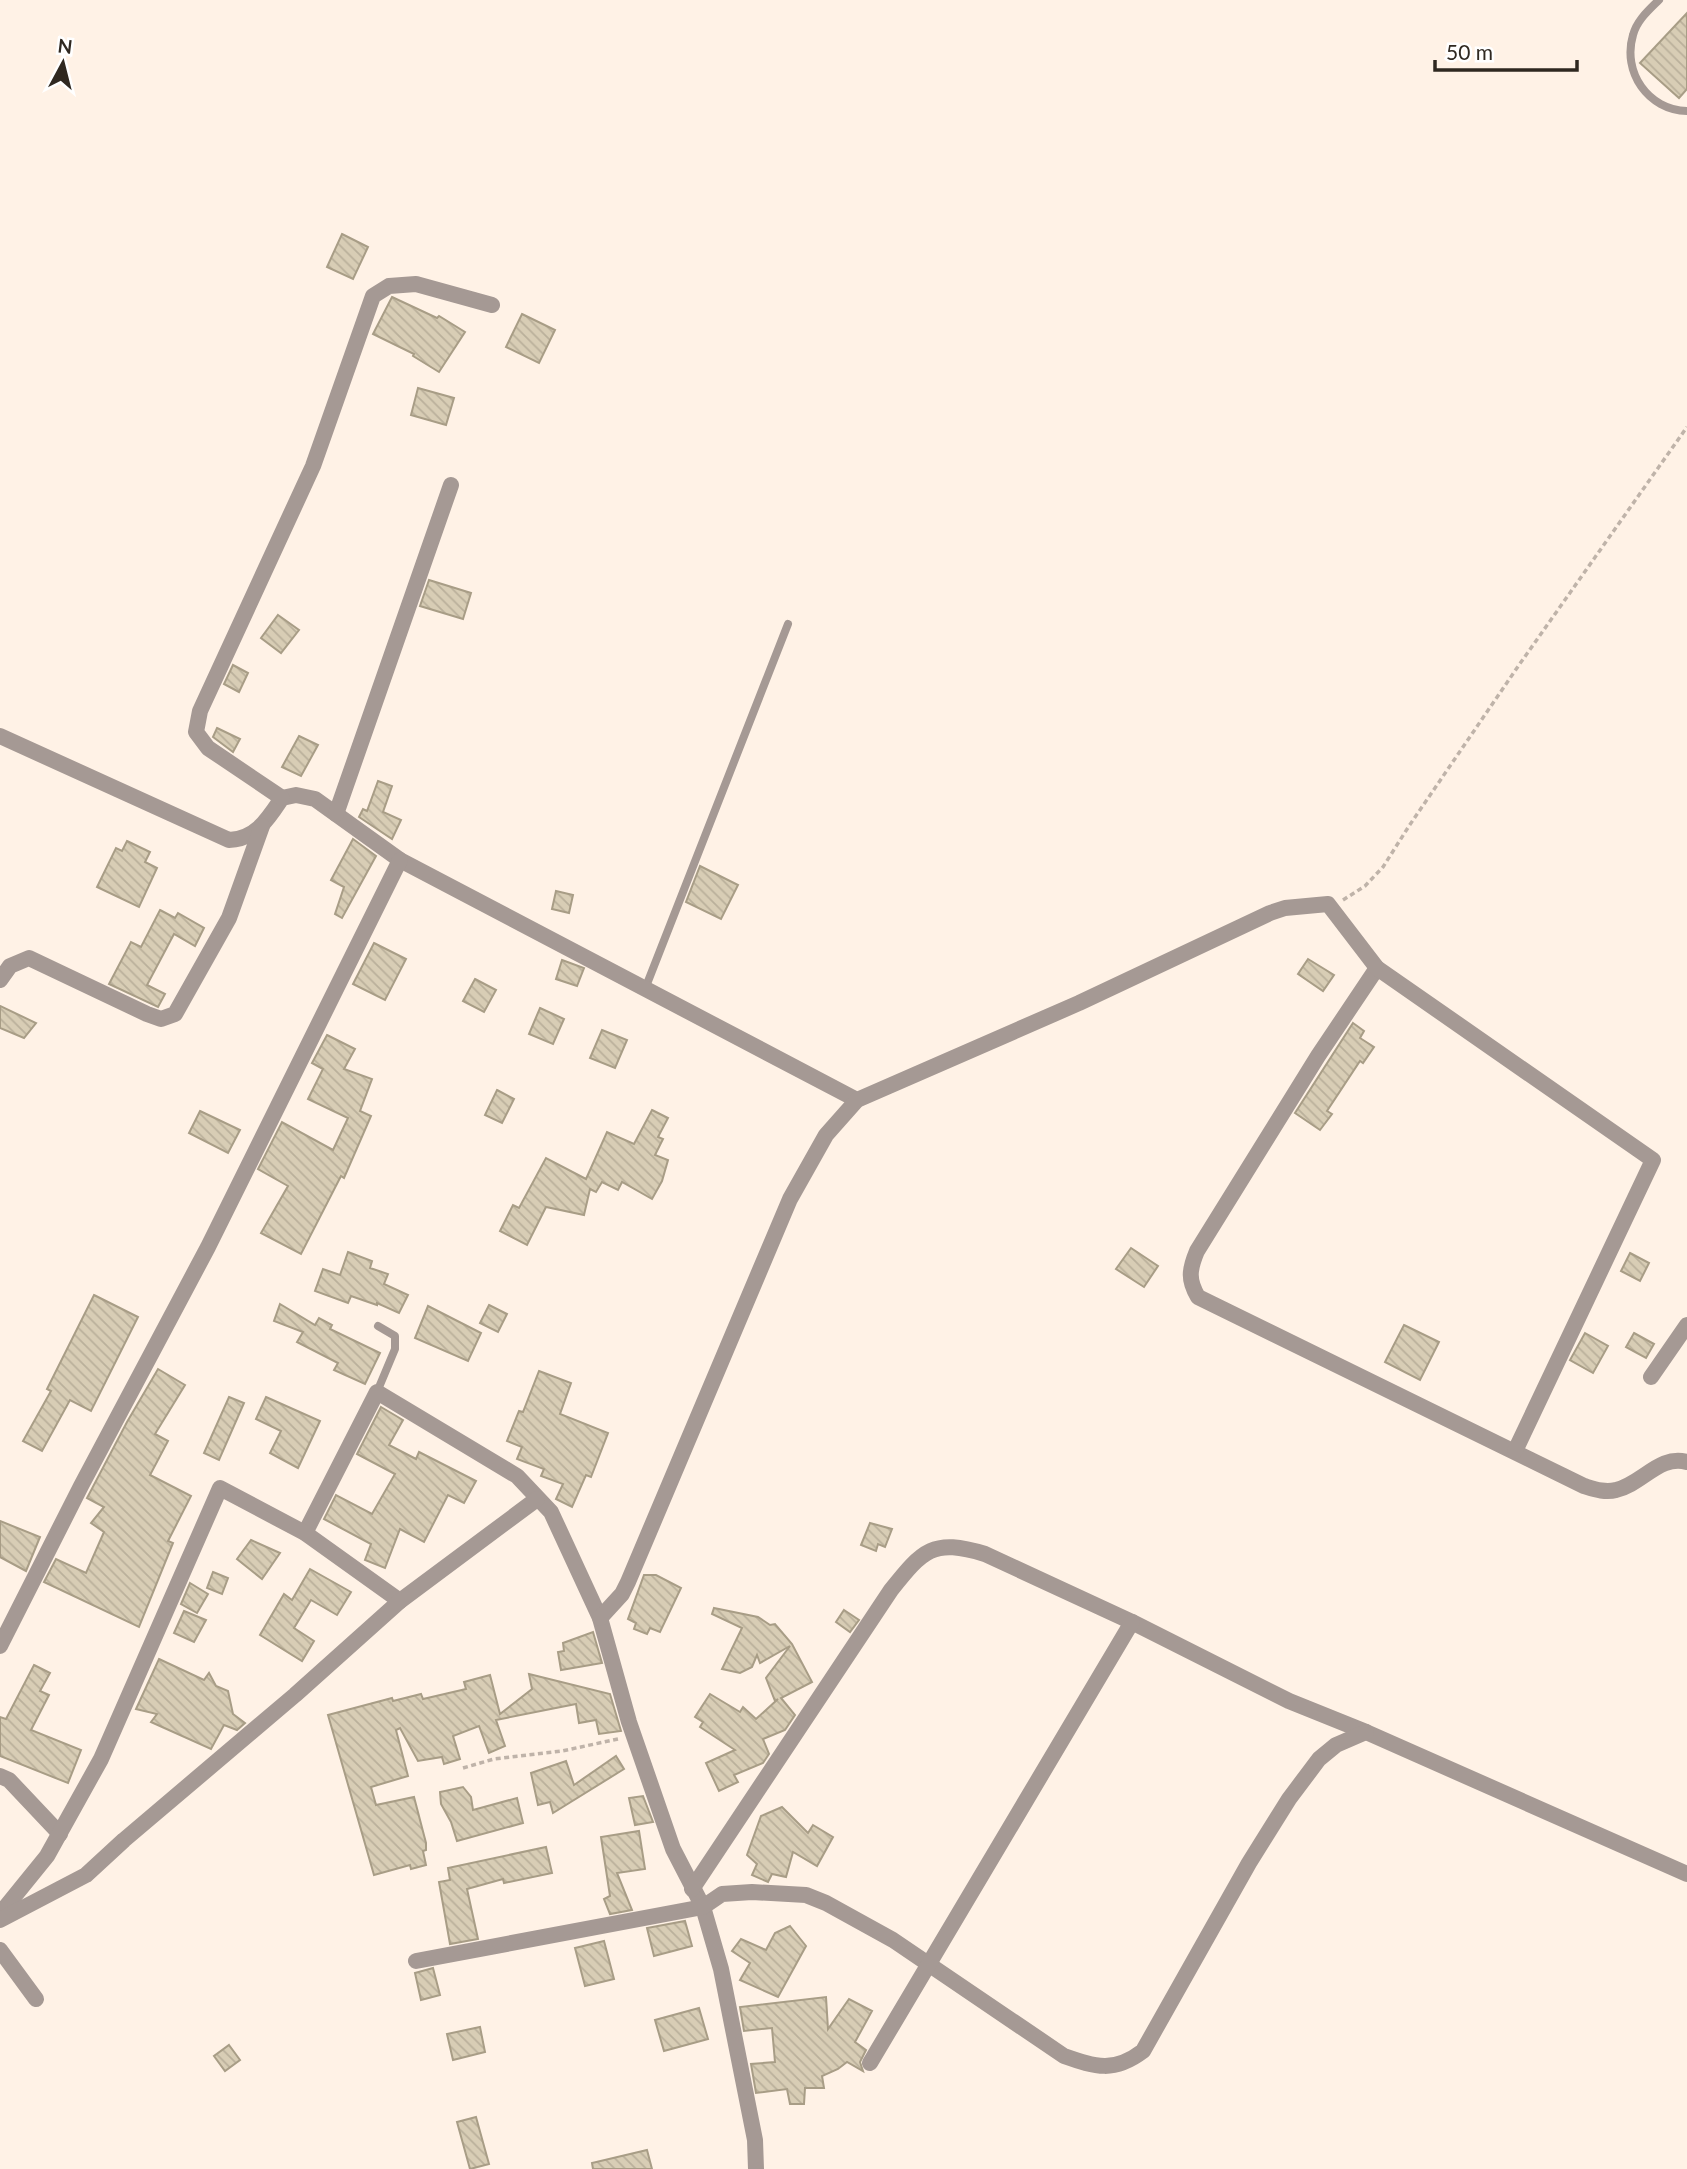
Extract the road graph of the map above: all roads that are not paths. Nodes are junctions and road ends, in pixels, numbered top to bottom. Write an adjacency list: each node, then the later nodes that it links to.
1 (1659, 0): 2 (lane)
2 (1687, 111)
3 (492, 305): 7 (street)
4 (451, 485): 8 (street)
5 (788, 624): 13 (lane)
6 (0, 736): 9 (street)
7 (282, 798): 8 (street); 9 (street)
8 (336, 814): 10 (street)
9 (262, 826): 12 (street)
10 (400, 860): 13 (street); 26 (street)
11 (1377, 968): 14 (street); 19 (street); 19 (street)
12 (0, 980)
13 (645, 989): 14 (street)
14 (857, 1100): 24 (street)
15 (1687, 1325): 17 (street)
16 (378, 1326): 18 (lane)
17 (1651, 1377)
18 (377, 1392): 21 (street); 22 (street)
19 (1516, 1451): 20 (street)
20 (1687, 1462)
21 (537, 1499): 23 (street); 24 (street)
22 (305, 1533): 23 (street); 29 (street)
23 (400, 1601): 34 (street)
24 (600, 1618): 31 (street)
25 (1132, 1622): 27 (street); 31 (street); 37 (street)
26 (0, 1646)
27 (1366, 1732): 30 (street); 37 (street)
28 (0, 1776): 29 (street)
29 (60, 1834): 33 (street)
30 (1687, 1874)
31 (692, 1889): 32 (street)
32 (702, 1907): 36 (street); 37 (street); 40 (street)
33 (0, 1914)
34 (0, 1920)
35 (0, 1951): 38 (street)
36 (416, 1961)
37 (928, 1964): 39 (street)
38 (36, 1999)
39 (870, 2063)
40 (756, 2169)

